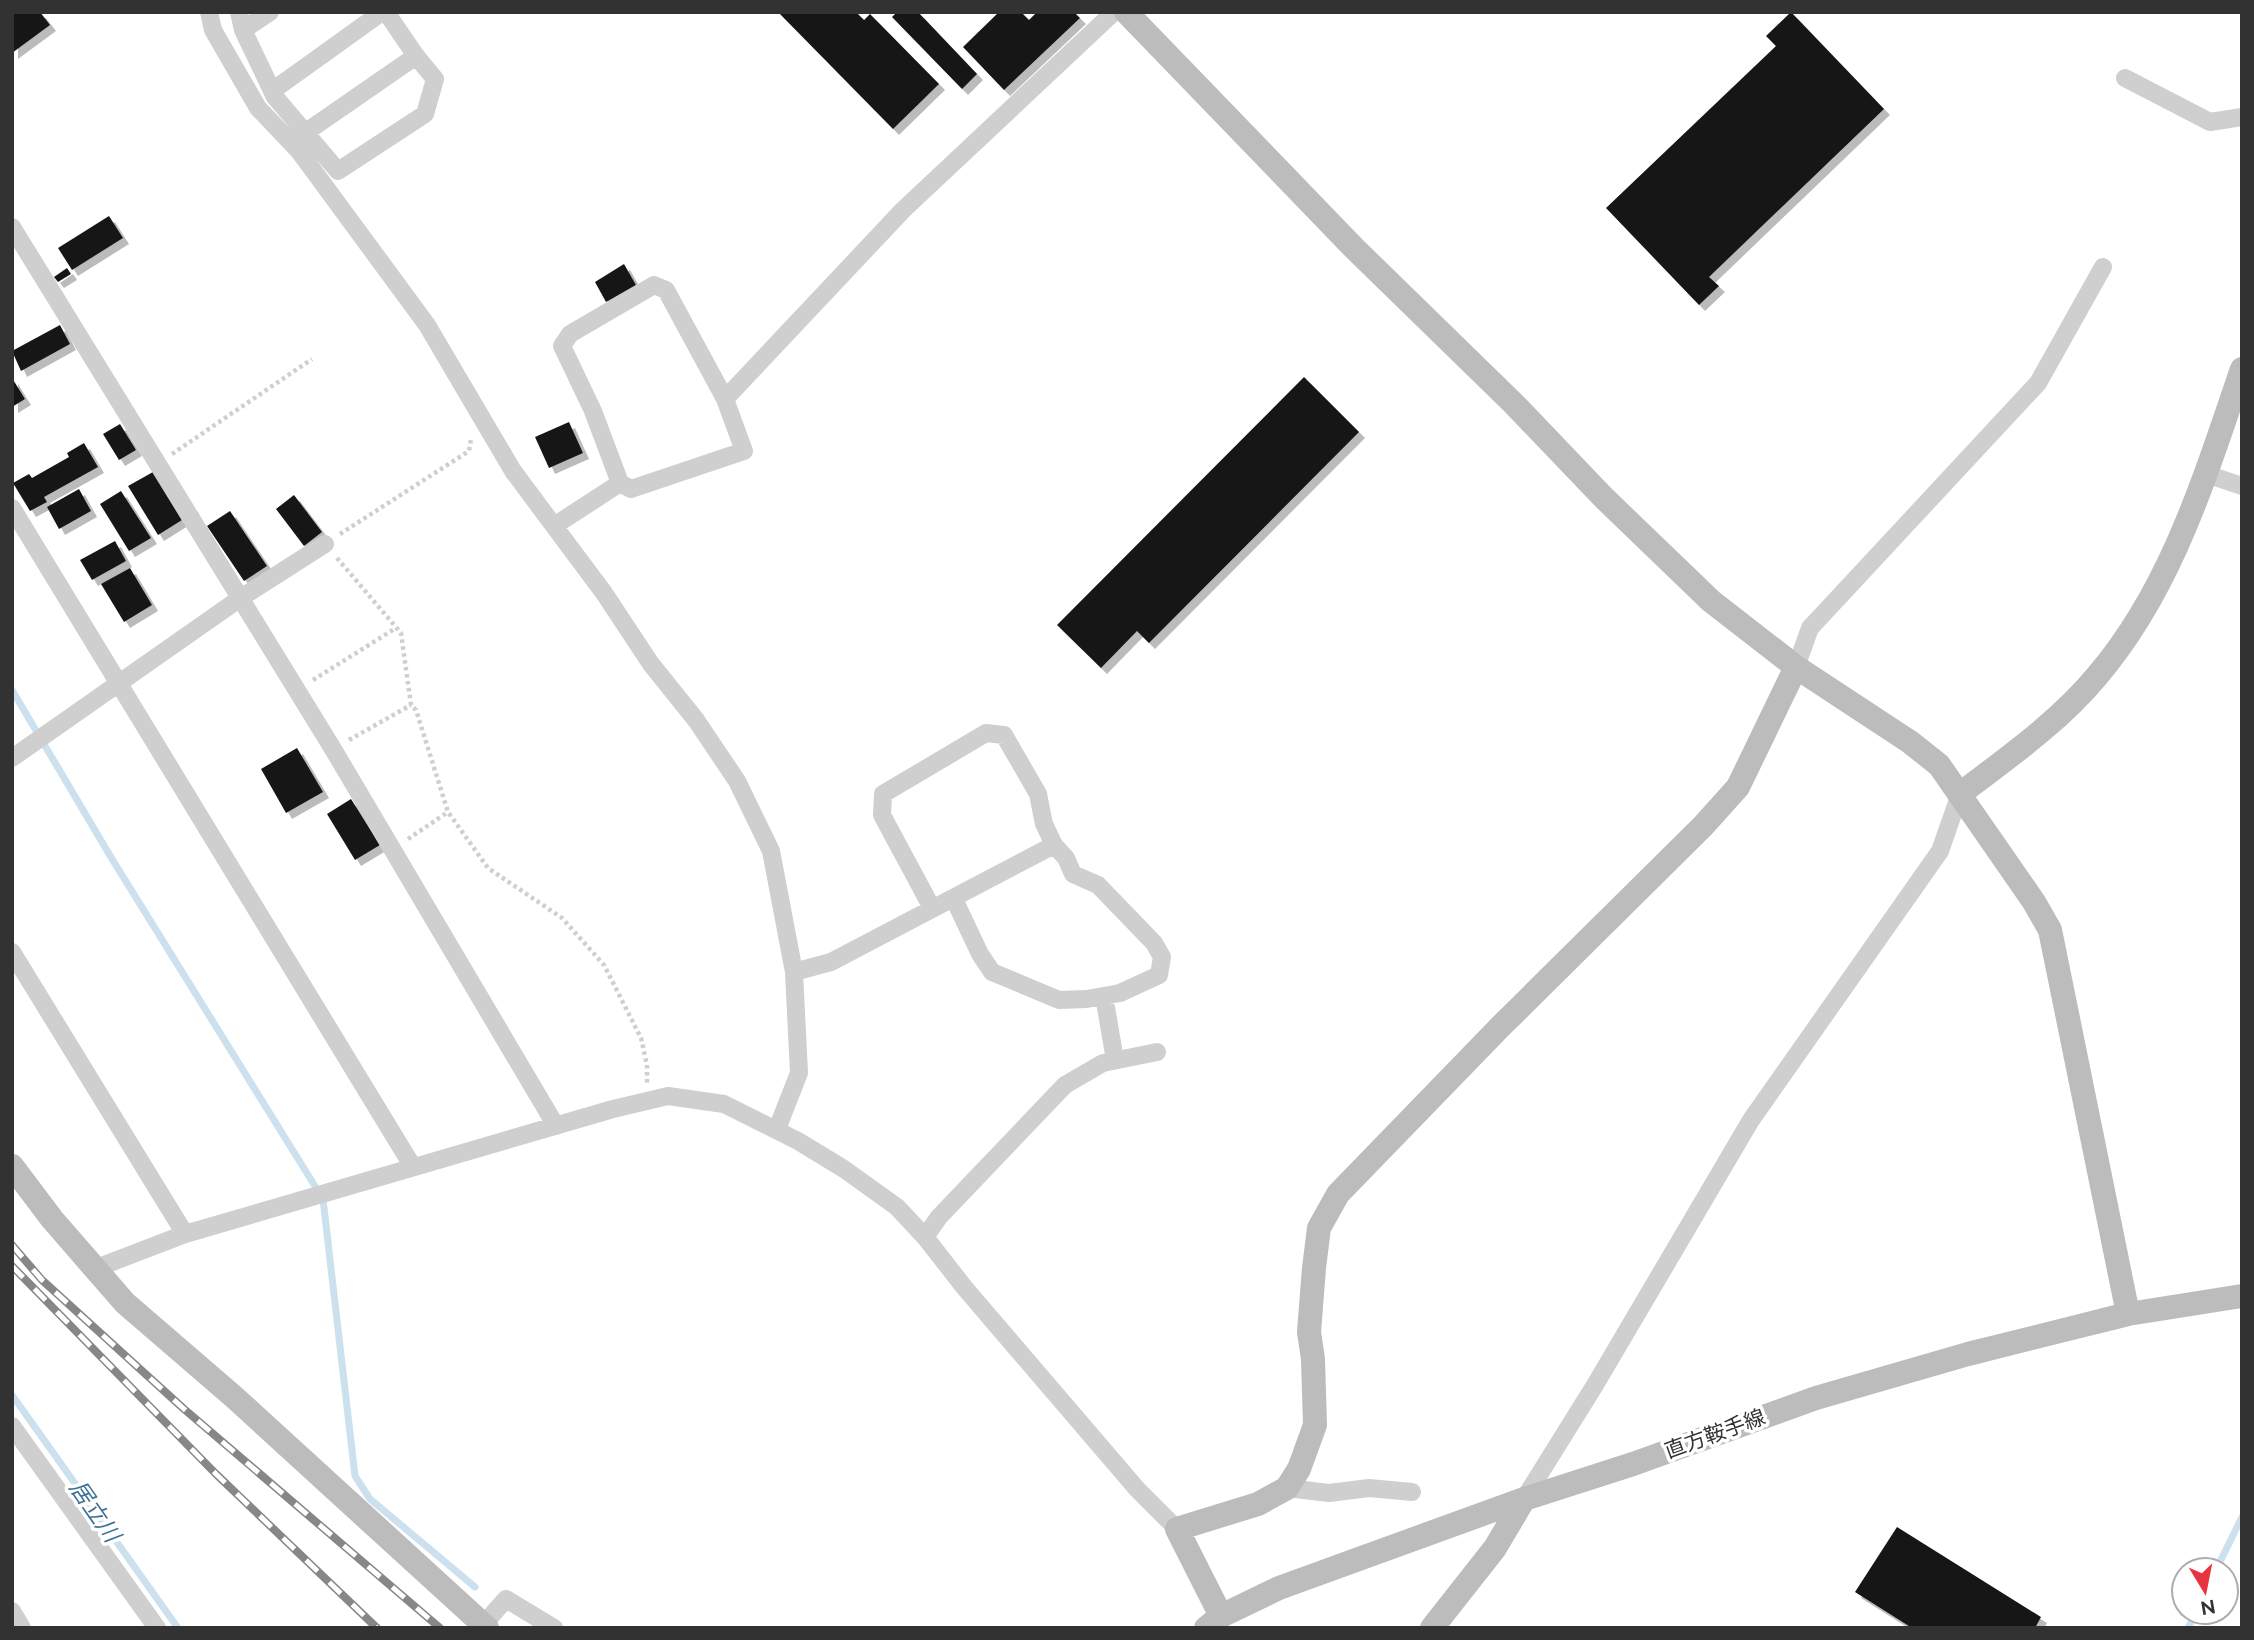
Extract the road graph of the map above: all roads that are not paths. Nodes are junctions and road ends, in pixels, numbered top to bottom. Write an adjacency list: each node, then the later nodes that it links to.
1 (209, 12): 11 (street)
2 (270, 12): 6 (street)
3 (384, 12): 7 (street); 9 (street)
4 (1114, 12): 15 (street)
5 (1126, 12): 23 (street)
6 (241, 21): 9 (street)
7 (416, 56): 11 (street); 11 (street)
8 (2125, 78): 10 (street)
9 (272, 91): 11 (street)
10 (2242, 117)
11 (298, 137): 20 (street)
12 (12, 227): 22 (street)
13 (2103, 267): 23 (street)
14 (2242, 369): 16 (street)
15 (724, 399): 17 (street); 17 (street)
16 (2206, 474): 18 (street); 26 (street)
17 (620, 482): 20 (street)
18 (2242, 486)
19 (12, 509): 24 (street)
20 (554, 526): 31 (street)
21 (325, 544): 22 (street)
22 (239, 599): 24 (street); 35 (street)
23 (1796, 667): 26 (street); 45 (street)
24 (119, 685): 25 (street); 38 (street)
25 (12, 758)
26 (1960, 794): 43 (street); 47 (street)
27 (1054, 845): 28 (street); 29 (street); 32 (street)
28 (954, 899): 29 (street); 32 (street)
29 (932, 908): 31 (street)
30 (12, 952): 39 (street)
31 (794, 972): 36 (street)
32 (1104, 996): 34 (street)
33 (1157, 1052): 34 (street)
34 (1115, 1060): 40 (street)
35 (555, 1126): 36 (street); 38 (street)
36 (777, 1129): 40 (street)
37 (12, 1166): 41 (street)
38 (413, 1167): 39 (street)
39 (185, 1234): 41 (street)
40 (925, 1237): 48 (street)
41 (94, 1269): 51 (street)
42 (2242, 1296): 43 (street, 直方鞍手線)
43 (2128, 1314): 47 (street, 直方鞍手線)
44 (12, 1426): 53 (street)
45 (1287, 1488): 46 (street); 48 (street)
46 (1412, 1492)
47 (1524, 1499): 50 (street, 直方鞍手線); 55 (street)
48 (1177, 1529): 50 (street)
49 (12, 1611): 52 (street)
50 (1213, 1622)
51 (485, 1626): 54 (street)
52 (22, 1628)
53 (158, 1628)
54 (554, 1628)
55 (1432, 1628)

